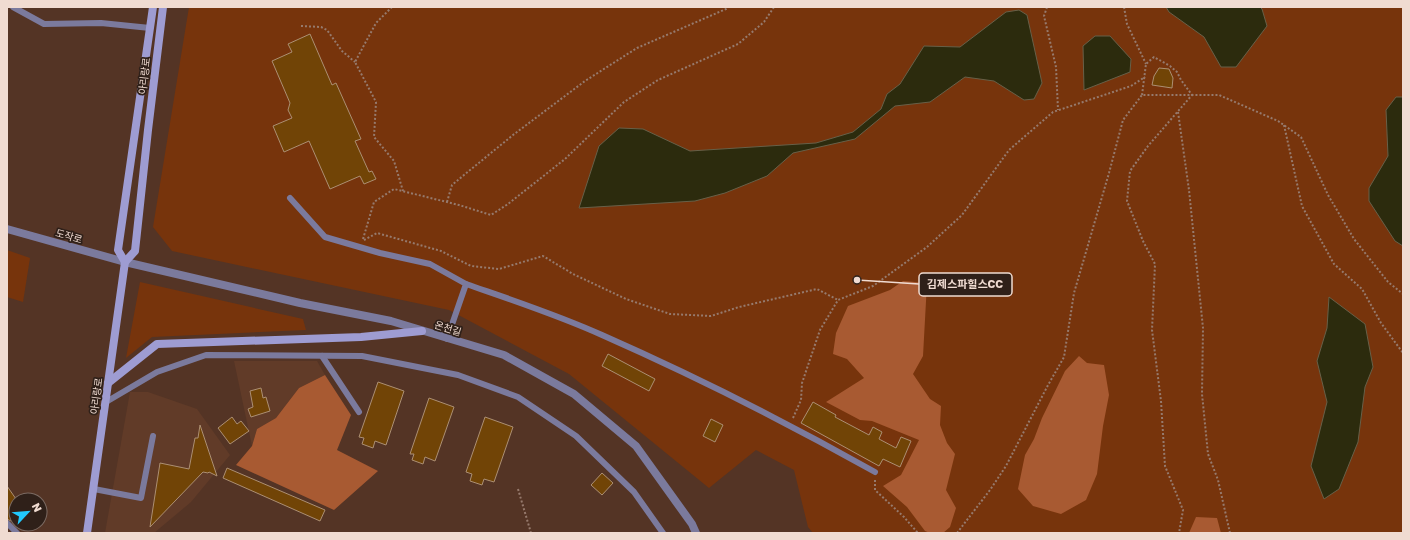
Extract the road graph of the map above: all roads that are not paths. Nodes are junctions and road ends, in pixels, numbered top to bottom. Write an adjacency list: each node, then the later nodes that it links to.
1 (14, 7): 4 (lane)
2 (153, 7): 4 (main road, 아리랑로)
3 (163, 7): 7 (main road, 아리랑로)
4 (150, 28): 7 (main road, 아리랑로)
5 (290, 198): 8 (lane)
6 (7, 229): 7 (street, 도작로)
7 (125, 262): 9 (street, 온천길); 12 (main road, 아리랑로)
8 (466, 284): 10 (lane); 16 (lane)
9 (422, 331): 10 (street, 온천길); 12 (main road)
10 (447, 338): 22 (street, 온천길)
11 (322, 356): 13 (lane); 14 (lane); 21 (lane)
12 (108, 383): 13 (main road, 아리랑로)
13 (106, 402): 17 (main road, 아리랑로)
14 (359, 412)
15 (153, 436): 17 (lane)
16 (875, 472)
17 (94, 490): 20 (main road, 아리랑로)
18 (7, 523): 19 (lane)
19 (17, 533)
20 (88, 533)
21 (663, 533)
22 (696, 533)

